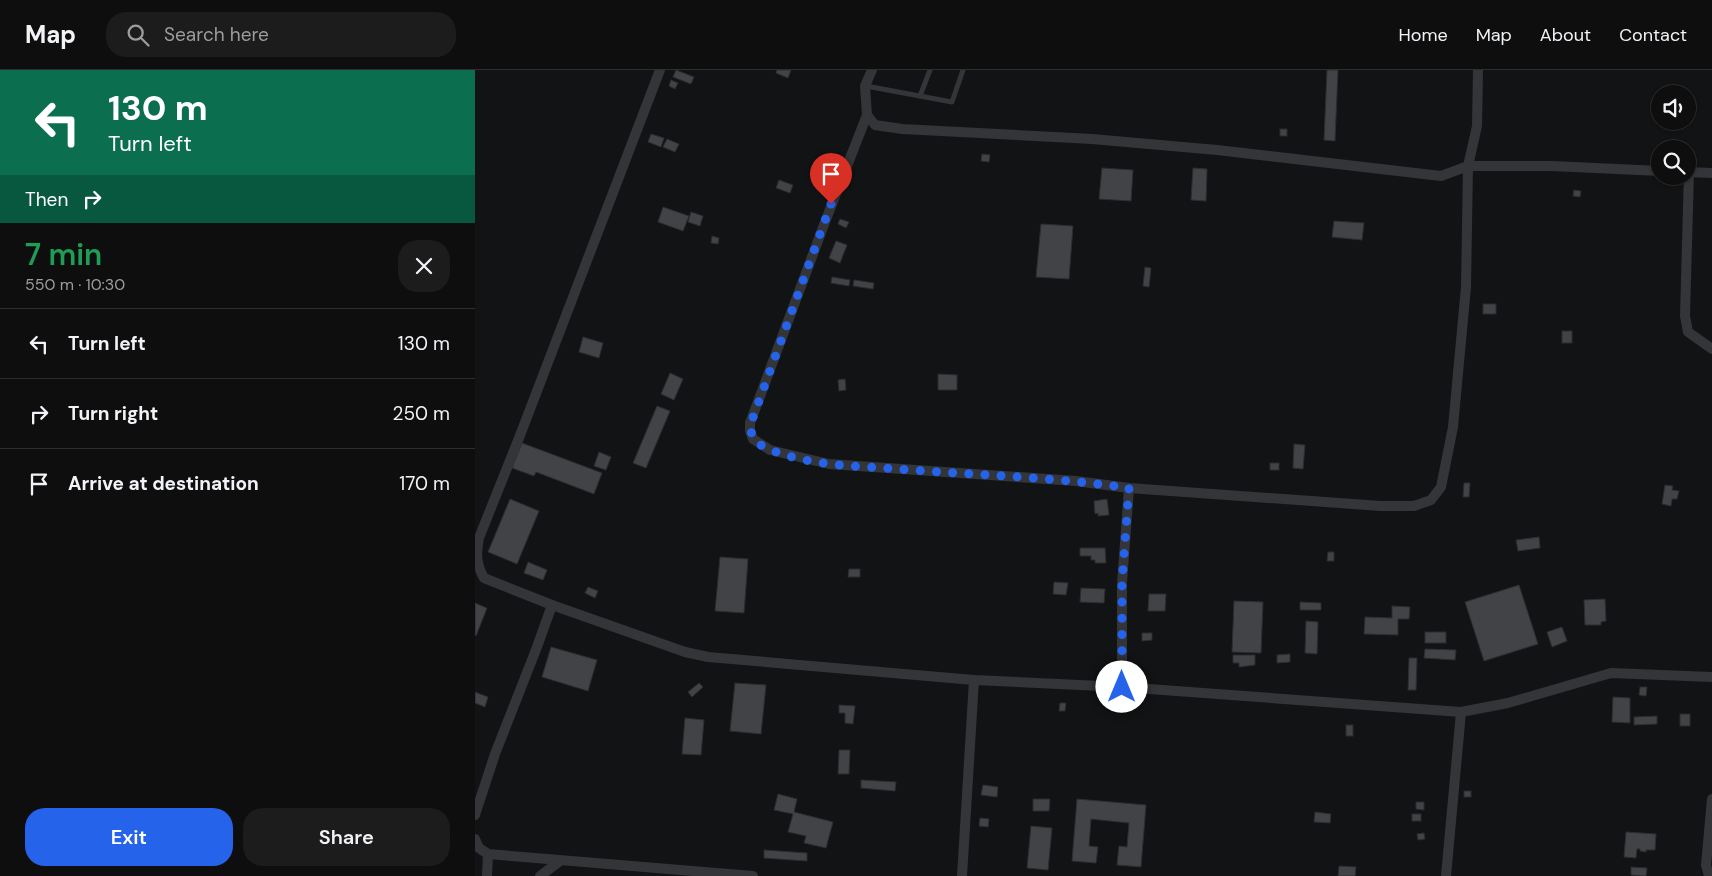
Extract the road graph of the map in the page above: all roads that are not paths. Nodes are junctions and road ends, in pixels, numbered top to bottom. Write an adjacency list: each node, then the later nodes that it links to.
1 (661, 70): 16 (street)
2 (872, 70): 6 (street)
3 (930, 70): 7 (lane)
4 (963, 70): 7 (lane)
5 (1478, 70): 9 (street)
6 (865, 86): 7 (lane); 8 (street)
7 (920, 96)
8 (867, 115): 9 (street); 15 (street)
9 (1468, 166): 10 (street); 15 (street)
10 (1651, 171)
11 (1696, 172): 12 (street)
12 (1712, 173)
13 (1688, 185): 14 (street)
14 (1712, 349)
15 (1129, 488): 19 (street)
16 (552, 605): 18 (street); 22 (street)
17 (1712, 677): 20 (street)
18 (975, 680): 19 (street); 29 (street)
19 (1122, 687): 20 (street)
20 (1461, 712): 30 (street)
21 (1712, 799): 31 (street)
22 (475, 816)
23 (475, 839): 24 (street)
24 (488, 854): 25 (street); 26 (street)
25 (560, 861): 27 (street); 28 (street)
26 (487, 876)
27 (540, 876)
28 (753, 876)
29 (962, 876)
30 (1446, 876)
31 (1709, 876)

